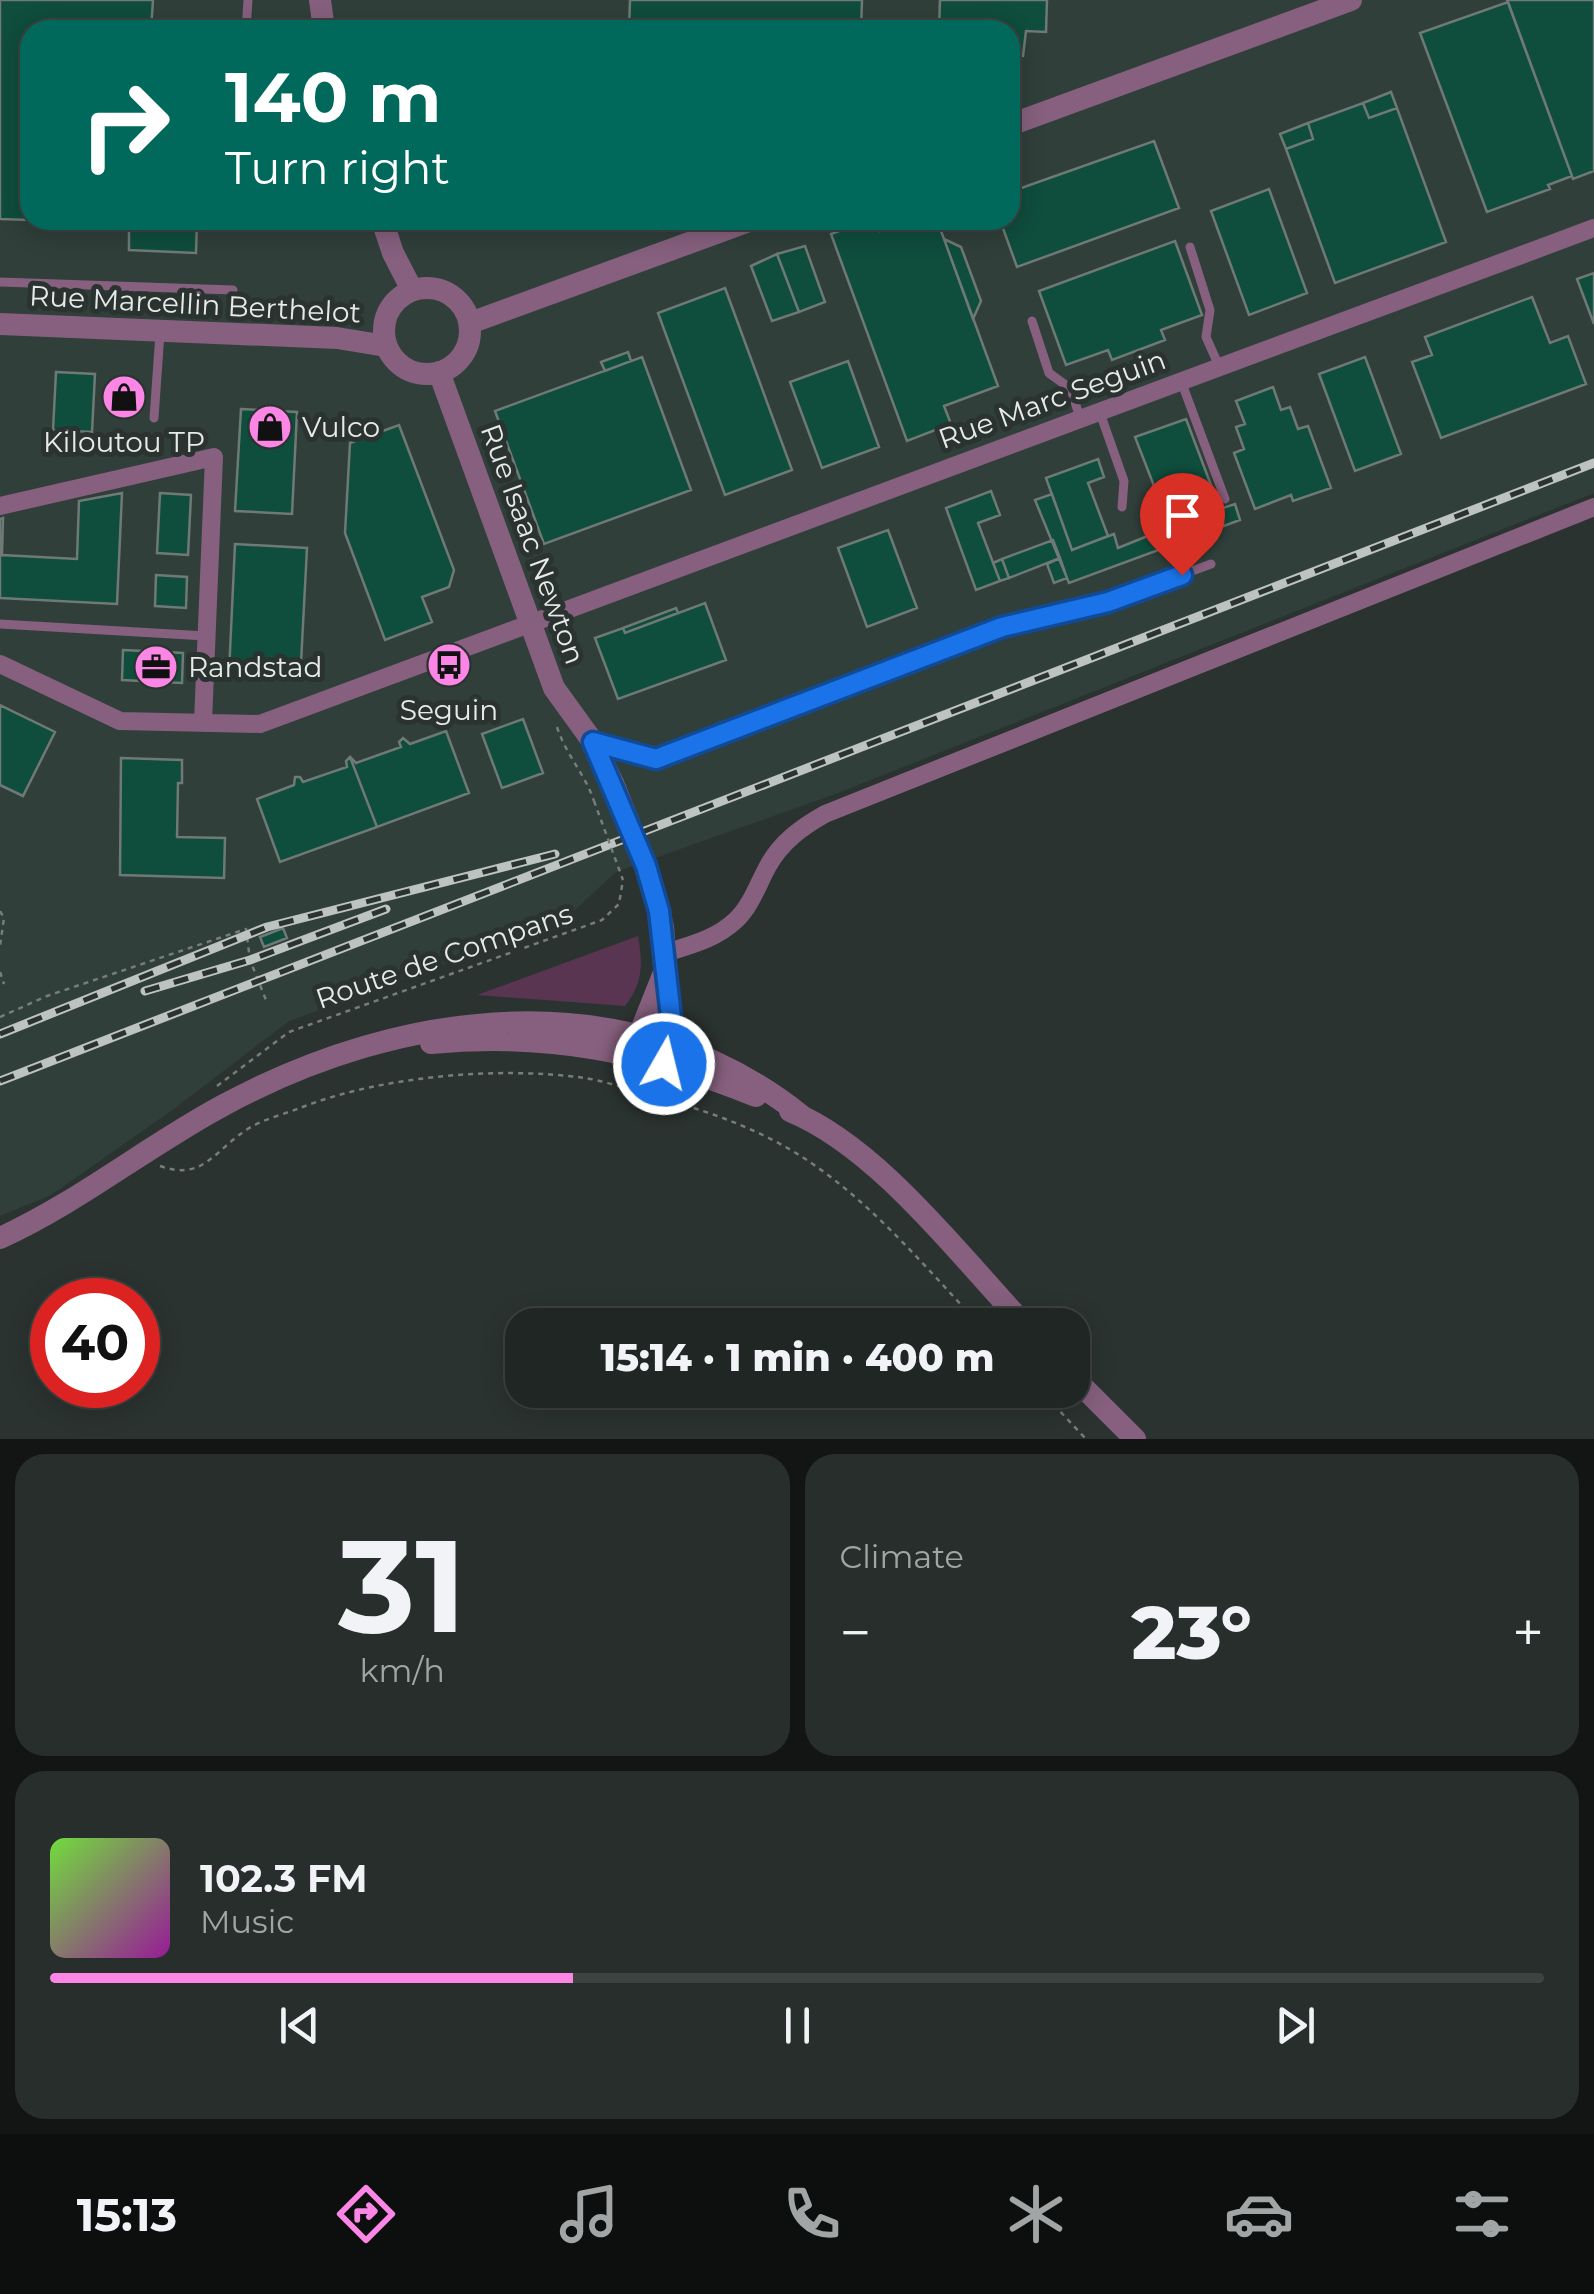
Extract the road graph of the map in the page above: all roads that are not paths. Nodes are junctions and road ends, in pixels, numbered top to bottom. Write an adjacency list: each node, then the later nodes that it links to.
1 (1352, 0): 2 (street)
2 (1020, 121)
3 (1594, 228): 15 (street, Rue Marc Seguin)
4 (385, 230): 9 (street)
5 (725, 230): 12 (street)
6 (1190, 247): 15 (lane)
7 (0, 282): 8 (lane)
8 (233, 290)
9 (412, 290): 12 (street); 14 (street)
10 (1032, 321): 20 (lane)
11 (0, 324): 13 (street, Rue Marcellin Berthelot)
12 (470, 324): 16 (street)
13 (160, 331): 14 (street, Rue Marcellin Berthelot); 19 (lane)
14 (386, 346): 16 (street)
15 (1218, 366): 17 (street, Rue Marc Seguin)
16 (439, 372): 26 (street, Rue Isaac Newton)
17 (1181, 381): 18 (street, Rue Marc Seguin); 21 (lane)
18 (1099, 410): 20 (street, Rue Marc Seguin); 23 (lane)
19 (154, 418)
20 (1080, 418): 26 (street, Rue Marc Seguin)
21 (1226, 500)
22 (0, 506): 28 (street)
23 (1122, 507)
24 (1594, 507): 32 (street)
25 (1211, 564): 31 (lane)
26 (530, 622): 30 (street, Rue Marc Seguin); 31 (street, Rue Isaac Newton)
27 (0, 624): 28 (lane)
28 (206, 636): 30 (street)
29 (0, 664): 30 (street, Rue Marc Seguin)
30 (203, 722)
31 (593, 742): 32 (street, Rue Isaac Newton, bridge)
32 (665, 960): 33 (street); 34 (street, Rue Isaac Newton)
33 (636, 1045): 34 (street); 35 (street)
34 (667, 1054): 36 (street)
35 (0, 1238)
36 (1008, 1308)
37 (1090, 1394): 38 (street)
38 (1135, 1439)

